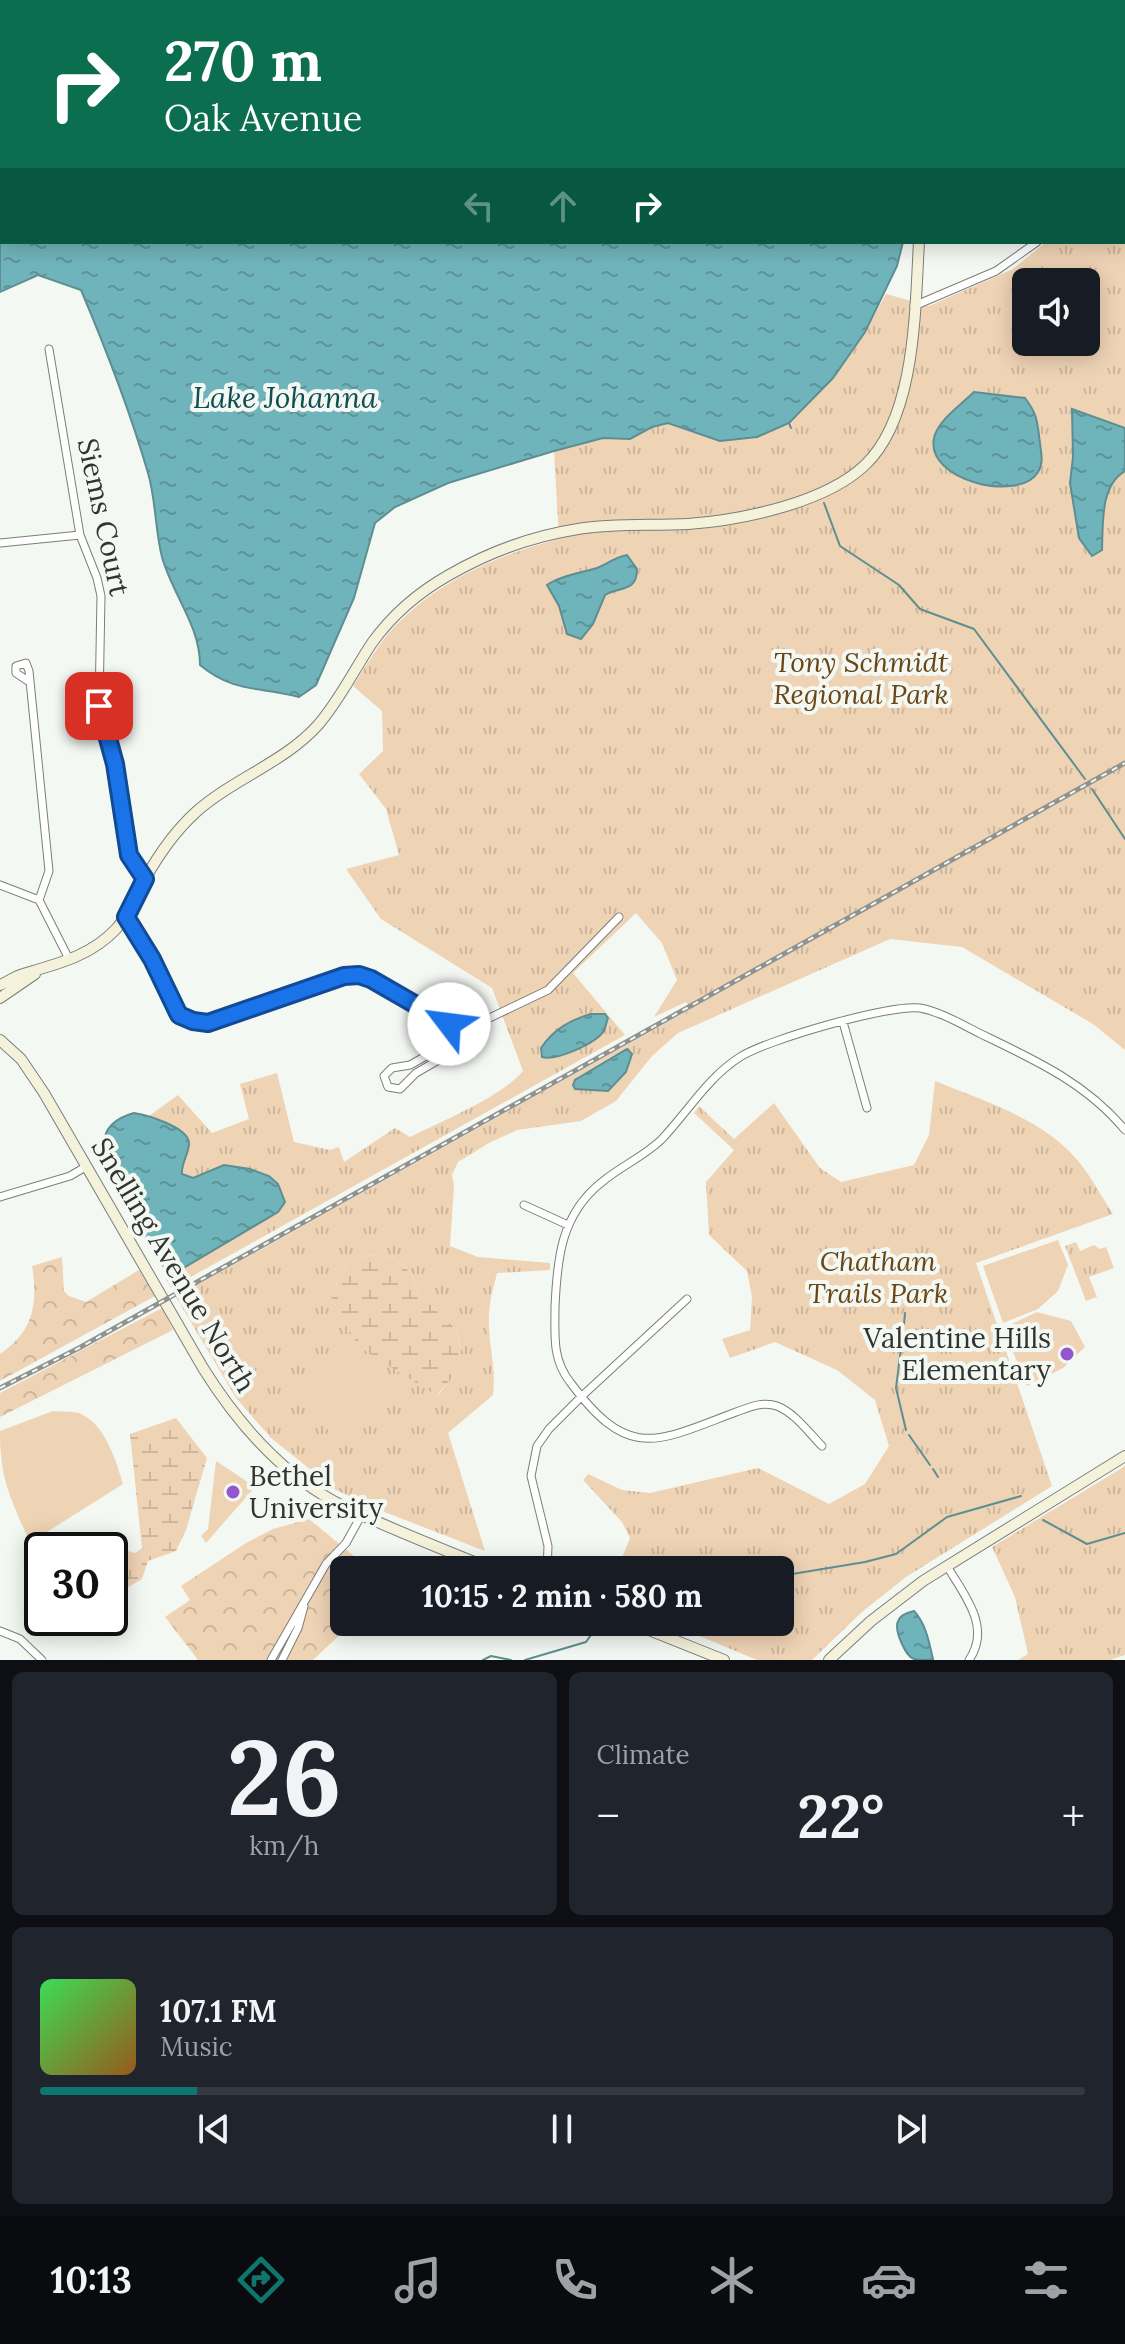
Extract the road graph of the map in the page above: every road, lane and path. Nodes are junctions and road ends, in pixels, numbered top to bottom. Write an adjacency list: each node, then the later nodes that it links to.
1 (919, 244): 3 (street)
2 (1034, 244): 3 (street)
3 (914, 306): 8 (street)
4 (49, 349): 5 (street, Siems Court)
5 (80, 535): 6 (street); 8 (street, Siems Court)
6 (0, 543)
7 (28, 681): 10 (street)
8 (145, 879): 11 (street)
9 (0, 885): 10 (street)
10 (39, 900): 13 (street)
11 (126, 917): 13 (street); 18 (street)
12 (619, 917): 18 (street)
13 (69, 959): 14 (street)
14 (40, 970): 15 (street); 16 (street)
15 (0, 985)
16 (0, 998)
17 (843, 1022): 21 (street); 22 (street); 26 (street)
18 (456, 1034): 20 (street)
19 (3, 1040): 23 (street, Snelling Avenue North)
20 (454, 1046): 20 (street)
21 (867, 1108)
22 (1125, 1130)
23 (87, 1166): 24 (street); 31 (street, Snelling Avenue North)
24 (0, 1197)
25 (524, 1205): 26 (street)
26 (568, 1225): 28 (street)
27 (687, 1299): 28 (street)
28 (582, 1396): 29 (street); 33 (street)
29 (822, 1446)
30 (1125, 1456): 34 (street)
31 (362, 1514): 32 (street, Snelling Avenue North); 35 (street)
32 (461, 1556)
33 (548, 1556)
34 (947, 1566): 42 (street); 43 (street)
35 (307, 1596): 39 (street); 40 (street)
36 (0, 1631): 38 (street)
37 (664, 1636): 41 (street)
38 (42, 1660)
39 (271, 1660)
40 (282, 1660)
41 (724, 1660)
42 (829, 1660)
43 (969, 1660)

